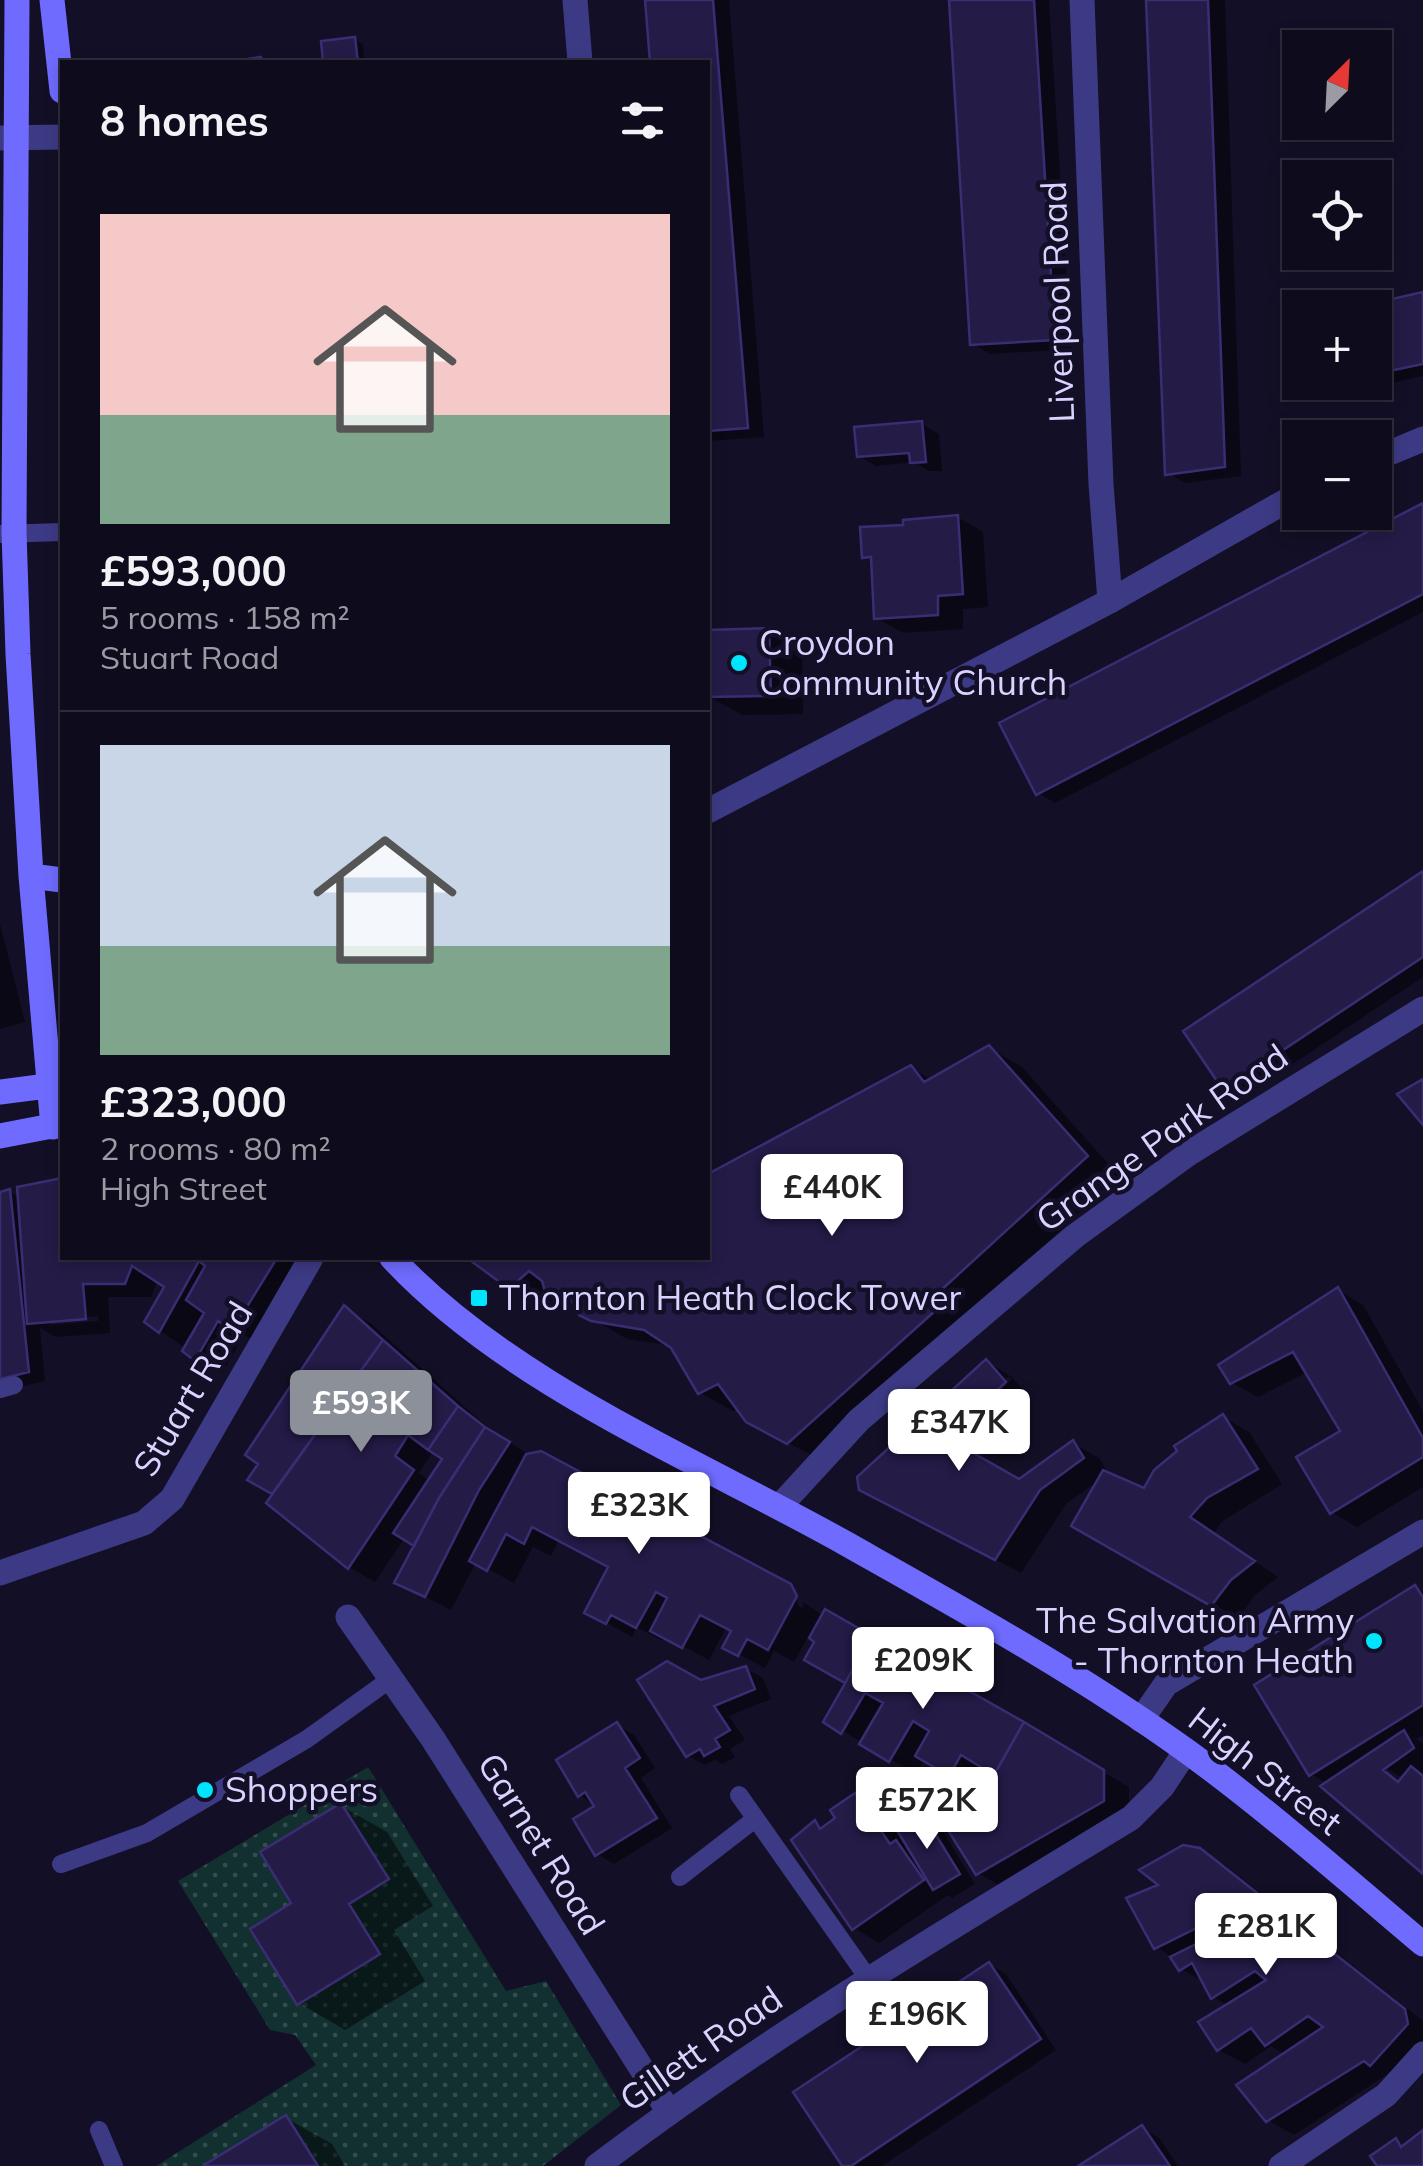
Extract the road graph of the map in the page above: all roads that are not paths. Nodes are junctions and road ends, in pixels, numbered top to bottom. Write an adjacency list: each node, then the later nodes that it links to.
1 (17, 0): 8 (main road)
2 (52, 0): 6 (main road)
3 (574, 0): 5 (street)
4 (1082, 0): 14 (street, Liverpool Road)
5 (580, 60)
6 (60, 73)
7 (60, 137): 8 (street)
8 (8, 138): 13 (main road)
9 (1423, 439): 10 (street)
10 (1392, 452)
11 (1282, 503): 14 (street)
12 (60, 532): 13 (lane)
13 (7, 533): 16 (main road)
14 (1110, 601): 15 (street)
15 (710, 810)
16 (31, 876): 17 (main road); 19 (main road)
17 (60, 880)
18 (1423, 1010): 25 (street, Grange Park Road)
19 (57, 1085): 20 (main road); 21 (main road)
20 (0, 1092)
21 (58, 1125): 22 (main road)
22 (0, 1136)
23 (311, 1260): 27 (street, Stuart Road)
24 (394, 1260): 25 (main road, High Street)
25 (780, 1507): 30 (main road, High Street)
26 (1423, 1532): 30 (street)
27 (0, 1573)
28 (348, 1618): 29 (street, Garnet Road)
29 (392, 1678): 34 (lane); 39 (street, Garnet Road)
30 (1141, 1720): 31 (main road, High Street)
31 (1186, 1751): 36 (main road, High Street); 37 (street, Gillett Road)
32 (739, 1795): 33 (lane)
33 (755, 1819): 35 (lane); 37 (lane)
34 (61, 1864)
35 (680, 1877)
36 (1423, 1944)
37 (868, 1978): 39 (street, Gillett Road)
38 (1423, 2054): 43 (street)
39 (669, 2112): 41 (street, Gillett Road)
40 (99, 2130): 42 (lane)
41 (598, 2165)
42 (114, 2166)
43 (1280, 2166)

